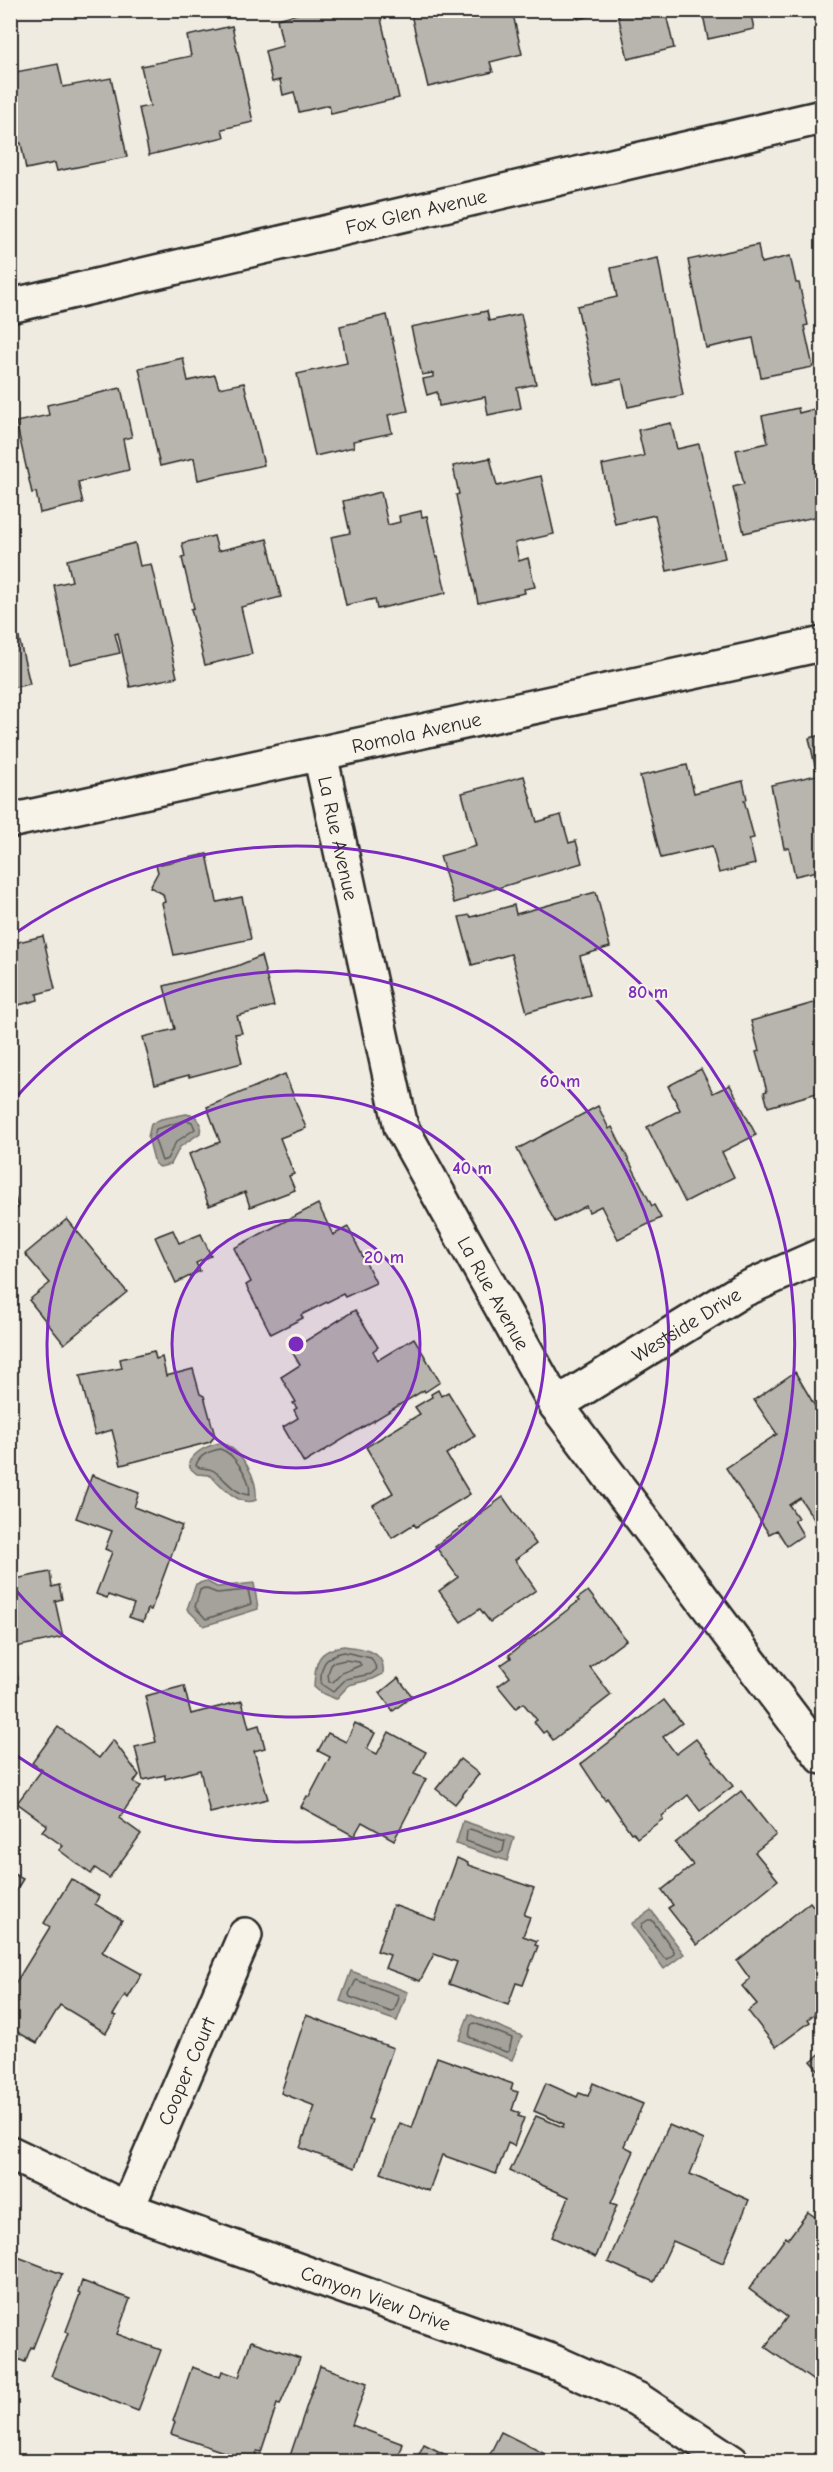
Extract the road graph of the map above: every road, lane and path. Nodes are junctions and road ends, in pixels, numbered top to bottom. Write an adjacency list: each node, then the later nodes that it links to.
1 (822, 117): 2 (street, Fox Glen Avenue)
2 (10, 306)
3 (822, 644): 4 (street, Romola Avenue)
4 (320, 754): 5 (street, Romola Avenue); 7 (street, La Rue Avenue)
5 (10, 821)
6 (822, 1255): 7 (street, Westside Drive)
7 (556, 1405): 8 (street, La Rue Avenue)
8 (822, 1757)
9 (245, 1935): 11 (street, Cooper Court)
10 (10, 2153): 11 (street, Canyon View Drive)
11 (128, 2209): 12 (street, Canyon View Drive)
12 (732, 2462)

